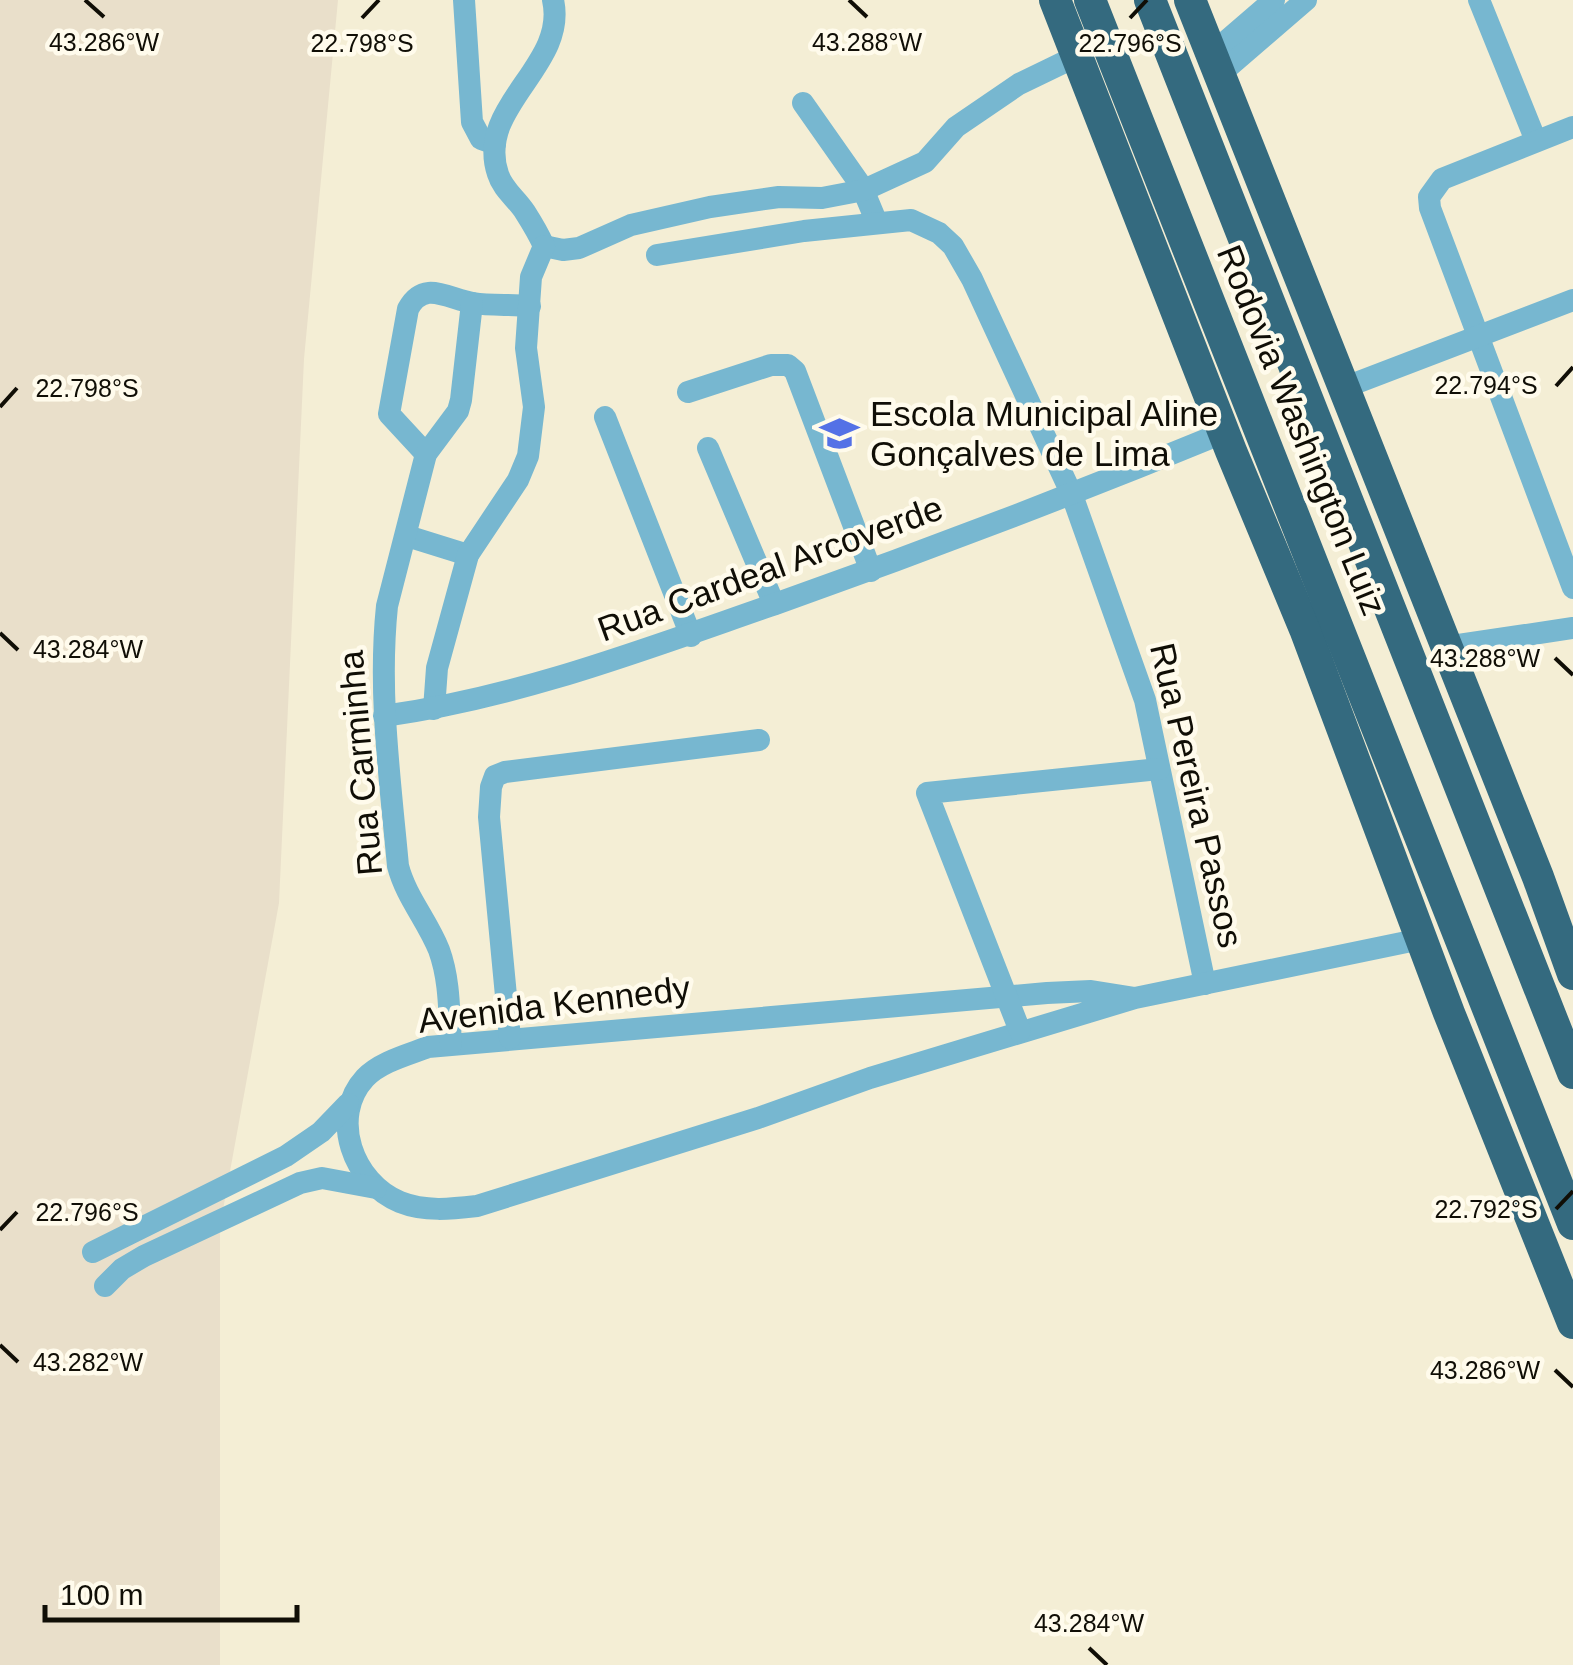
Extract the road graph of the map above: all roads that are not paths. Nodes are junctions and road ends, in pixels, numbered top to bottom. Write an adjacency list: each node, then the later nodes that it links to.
1 (464, 0): 15 (street)
2 (553, 0): 15 (street)
3 (1055, 0): 10 (highway)
4 (1090, 0): 28 (highway, Rodovia Washington Luiz)
5 (1150, 0): 53 (highway, Rodovia Washington Luiz)
6 (1190, 0): 11 (highway)
7 (1274, 0): 11 (street)
8 (1306, 0): 11 (street)
9 (1480, 0): 14 (street)
10 (1076, 56): 16 (street); 27 (highway)
11 (1215, 65): 24 (highway)
12 (803, 102): 16 (street)
13 (1573, 127): 14 (street)
14 (1536, 141): 23 (street)
15 (494, 144): 19 (street)
16 (864, 190): 17 (street); 19 (street)
17 (877, 223): 18 (street, Rua Pereira Passos); 31 (street, Rua Pereira Passos)
18 (656, 254)
19 (539, 256): 22 (street)
20 (1573, 300): 23 (street)
21 (472, 303): 22 (street); 30 (street, Rua Carminha); 30 (street)
22 (530, 306): 33 (street)
23 (1479, 336): 24 (street); 35 (street)
24 (1342, 388): 40 (highway)
25 (688, 392): 34 (street)
26 (605, 417): 39 (street)
27 (1225, 432): 31 (street, Rua Cardeal Arcoverde); 38 (highway)
28 (1262, 440): 38 (highway); 56 (highway, Rodovia Washington Luiz)
29 (708, 448): 36 (street)
30 (426, 454): 32 (street, Rua Carminha)
31 (1072, 495): 34 (street, Rua Cardeal Arcoverde); 44 (street, Rua Pereira Passos)
32 (407, 536): 33 (street); 42 (street, Rua Carminha)
33 (468, 555): 41 (street)
34 (871, 572): 36 (street, Rua Cardeal Arcoverde)
35 (1573, 588)
36 (774, 604): 39 (street, Rua Cardeal Arcoverde)
37 (1573, 628): 40 (street)
38 (1304, 629): 45 (highway)
39 (692, 636): 41 (street, Rua Cardeal Arcoverde)
40 (1445, 647): 46 (highway)
41 (434, 709): 42 (street, Rua Cardeal Arcoverde)
42 (384, 716): 52 (street, Rua Carminha)
43 (758, 740): 51 (street)
44 (1159, 769): 47 (street, Rua Pereira Passos); 48 (street)
45 (1422, 939): 47 (street, Avenida Kennedy); 59 (highway)
46 (1573, 974)
47 (1205, 984): 49 (street, Avenida Kennedy)
48 (1008, 996): 49 (street, Avenida Kennedy); 50 (street); 51 (street, Avenida Kennedy)
49 (1135, 998): 50 (street, Avenida Kennedy)
50 (1020, 1031): 55 (street, Avenida Kennedy)
51 (510, 1038): 52 (street, Avenida Kennedy)
52 (450, 1044): 54 (street, Avenida Kennedy)
53 (1573, 1073)
54 (348, 1104): 55 (street); 57 (street, Avenida Kennedy)
55 (376, 1188): 58 (street, Avenida Kennedy)
56 (1573, 1224)
57 (93, 1252)
58 (105, 1286)
59 (1573, 1323)

